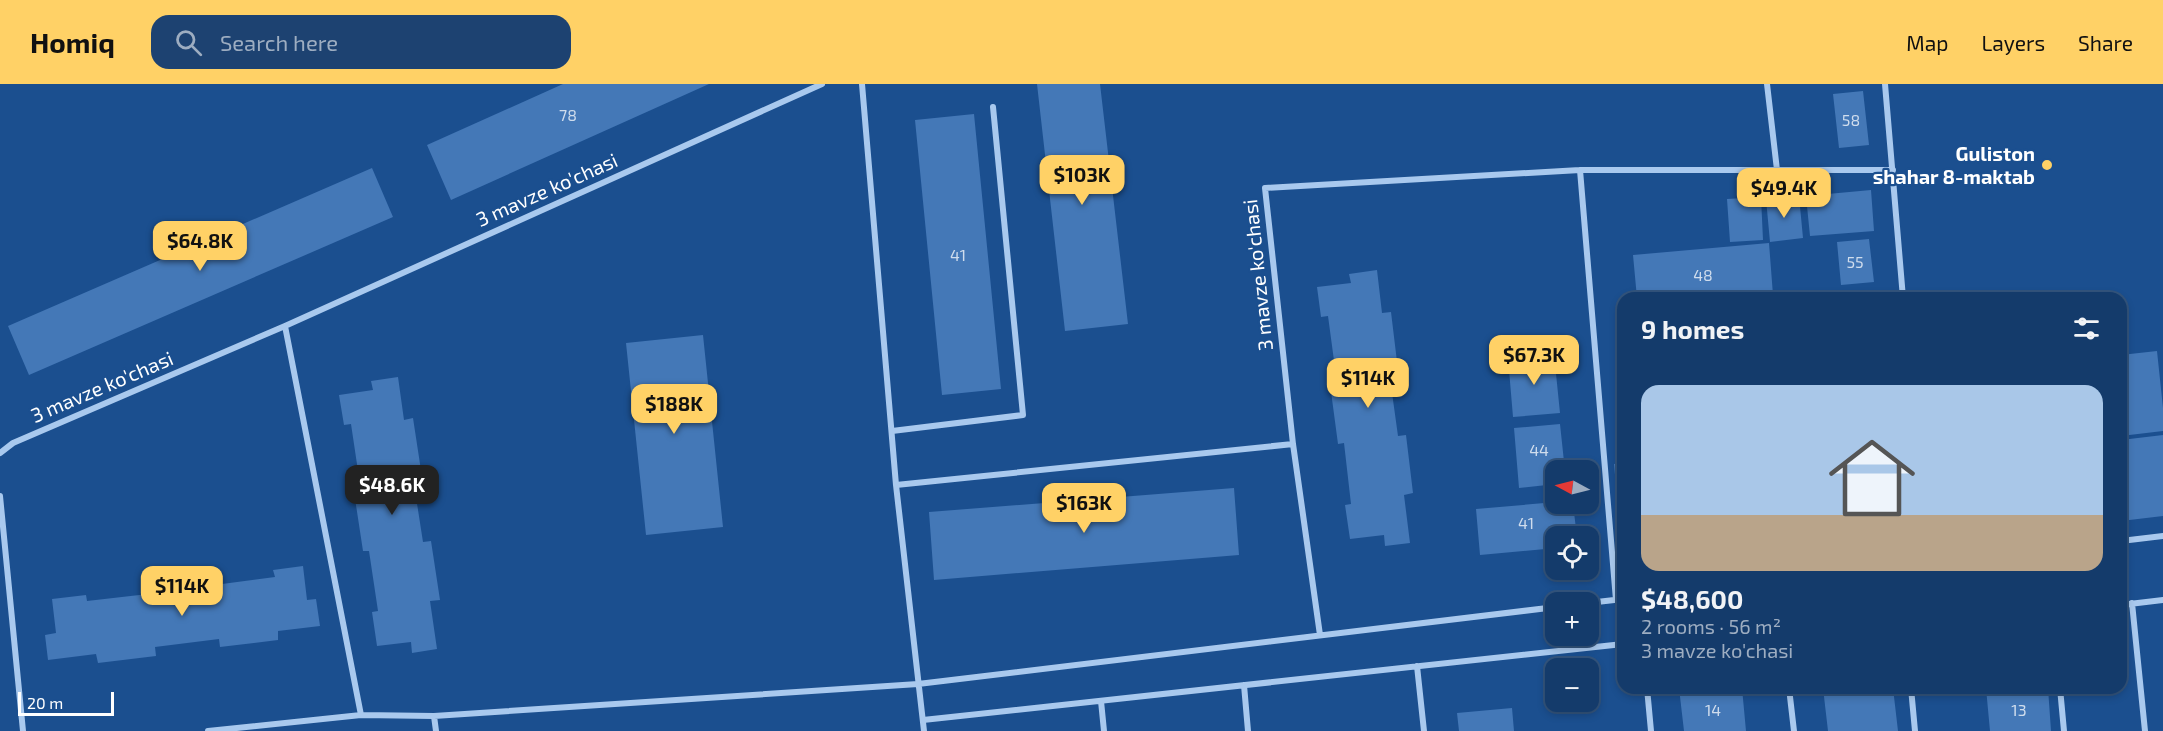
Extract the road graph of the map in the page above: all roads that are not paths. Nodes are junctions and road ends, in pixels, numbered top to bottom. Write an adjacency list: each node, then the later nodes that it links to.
1 (822, 84): 10 (street, 3 mavze ko'chasi)
2 (862, 84): 11 (street)
3 (1767, 84): 8 (street)
4 (1885, 84): 7 (street)
5 (993, 107): 11 (street)
6 (1580, 170): 8 (street, 3 mavze ko'chasi); 12 (street, 3 mavze ko'chasi); 18 (street)
7 (1893, 170): 8 (street, 3 mavze ko'chasi); 9 (street)
8 (1777, 171)
9 (1903, 292)
10 (285, 327): 13 (street, 3 mavze ko'chasi); 35 (street)
11 (892, 431): 14 (street)
12 (1293, 444): 14 (street); 25 (street, 3 mavze ko'chasi)
13 (0, 453)
14 (896, 485): 28 (street)
15 (0, 496): 38 (street)
16 (2163, 536): 17 (street)
17 (2127, 540)
18 (1617, 577)
19 (1617, 599): 21 (street)
20 (2163, 600): 22 (street)
21 (1599, 602)
22 (2132, 603): 23 (street); 49 (street)
23 (2127, 604)
24 (1545, 608): 25 (street)
25 (1320, 635): 28 (street)
26 (1617, 645): 27 (street)
27 (1417, 666): 29 (street); 44 (street)
28 (918, 684): 36 (street); 37 (street)
29 (1244, 685): 34 (street); 43 (street)
30 (1648, 694): 45 (street)
31 (1790, 694): 46 (street)
32 (1912, 694): 47 (street)
33 (2061, 694): 48 (street)
34 (1101, 701): 37 (street); 42 (street)
35 (361, 715): 36 (street); 39 (street)
36 (434, 716): 40 (street)
37 (923, 720): 41 (street)
38 (23, 731)
39 (208, 731)
40 (436, 731)
41 (924, 731)
42 (1104, 731)
43 (1248, 731)
44 (1424, 731)
45 (1652, 731)
46 (1794, 731)
47 (1916, 731)
48 (2064, 731)
49 (2145, 731)

